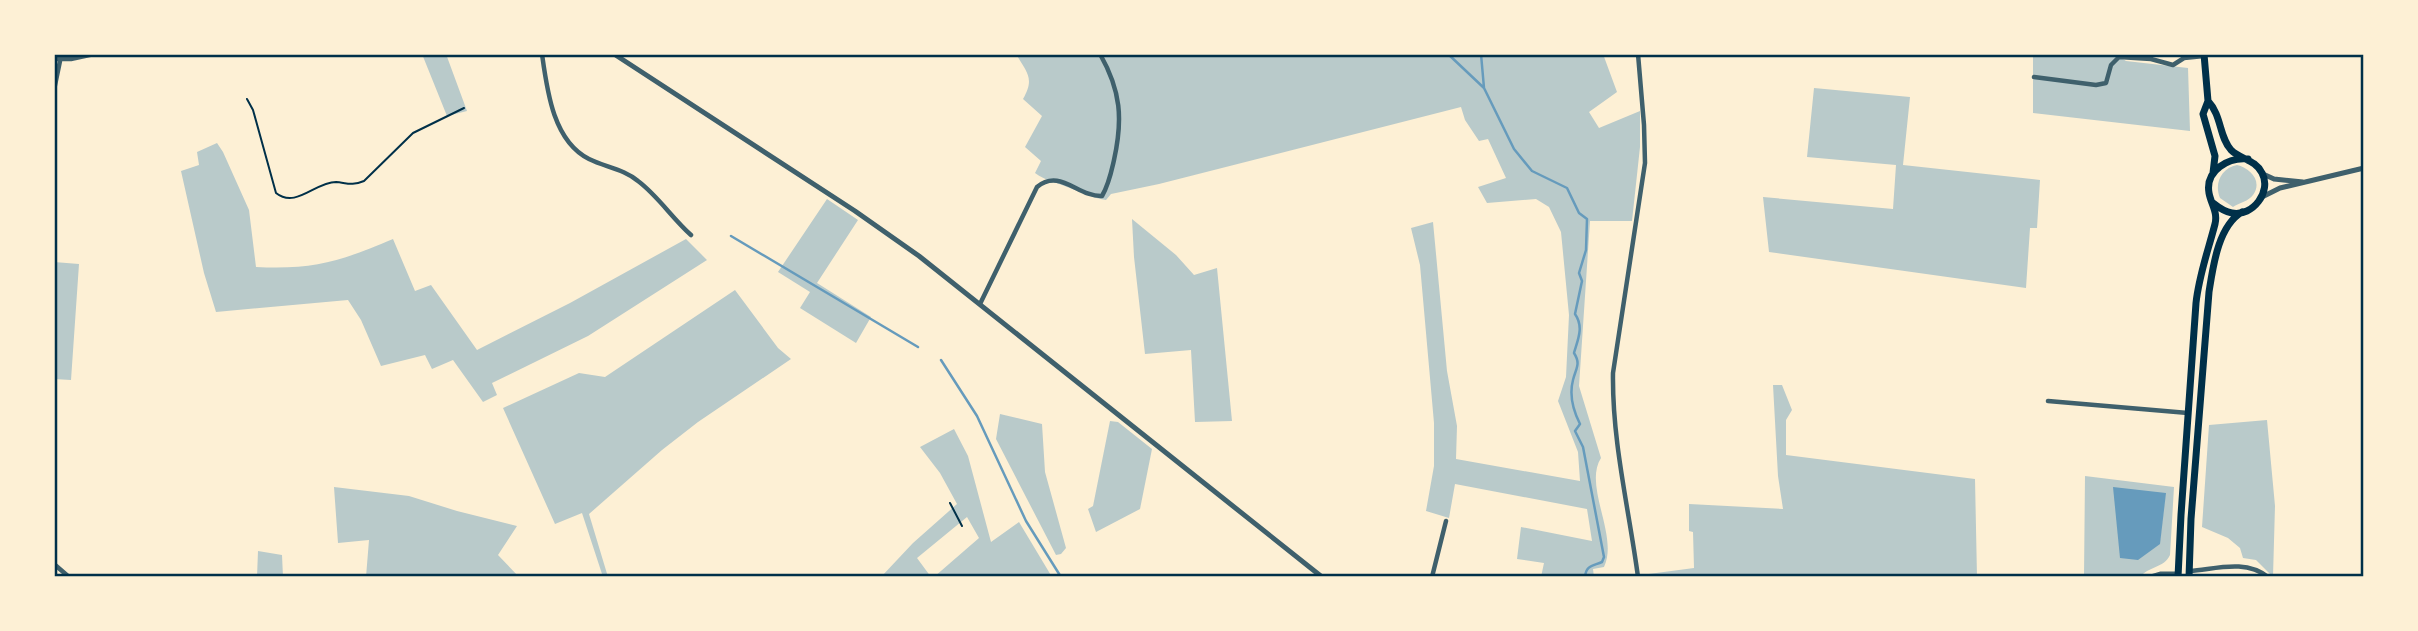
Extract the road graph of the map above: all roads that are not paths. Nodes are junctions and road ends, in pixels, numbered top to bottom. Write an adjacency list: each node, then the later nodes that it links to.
1 (94, 54): 7 (street)
2 (542, 54): 19 (street)
3 (614, 54): 20 (street)
4 (1100, 54): 20 (street)
5 (1639, 54): 30 (street)
6 (2204, 55): 8 (street); 10 (main road)
7 (57, 60): 9 (street)
8 (2034, 77)
9 (54, 90)
10 (2208, 101): 11 (main road); 13 (main road)
11 (2248, 159): 13 (main road); 14 (main road)
12 (2364, 168): 15 (street)
13 (2213, 173): 17 (main road)
14 (2263, 174): 15 (street); 16 (main road)
15 (2303, 182): 16 (street)
16 (2262, 197): 18 (main road)
17 (2212, 202): 18 (main road); 22 (main road)
18 (2242, 212): 25 (main road)
19 (691, 235)
20 (980, 304): 28 (street)
21 (2048, 401): 22 (street)
22 (2188, 413): 26 (main road)
23 (1446, 521): 29 (street)
24 (54, 564): 27 (street)
25 (2189, 574): 32 (street)
26 (2178, 575): 31 (street)
27 (69, 577)
28 (1322, 577)
29 (1432, 577)
30 (1638, 577)
31 (2151, 577)
32 (2267, 577)

